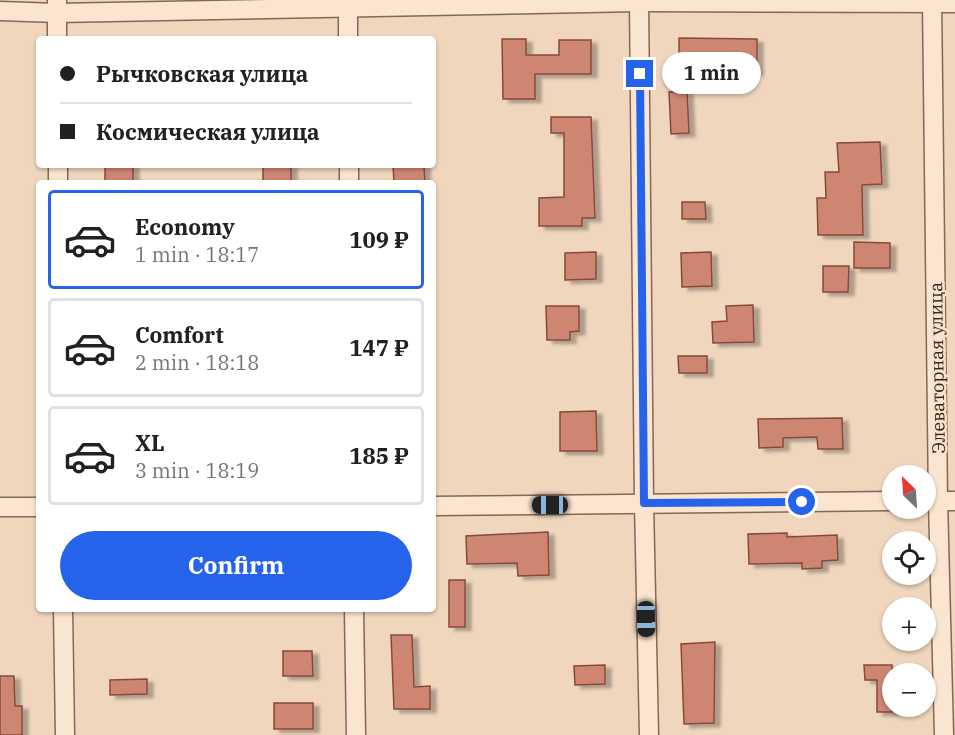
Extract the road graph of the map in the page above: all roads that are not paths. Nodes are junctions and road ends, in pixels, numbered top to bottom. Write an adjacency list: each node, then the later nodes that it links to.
1 (639, 1): 2 (street); 4 (street); 11 (street)
2 (932, 2): 3 (street); 10 (street, Элеваторная улица)
3 (955, 3)
4 (348, 4): 5 (street); 8 (street)
5 (57, 7): 6 (street); 7 (street)
6 (0, 11)
7 (57, 36)
8 (348, 36)
9 (882, 501): 11 (street)
10 (940, 501): 20 (street, Элеваторная улица)
11 (644, 503): 12 (street); 19 (street)
12 (436, 506)
13 (0, 507): 14 (street)
14 (36, 507)
15 (63, 612): 17 (street)
16 (354, 612): 18 (street)
17 (65, 735)
18 (356, 735)
19 (649, 735)
20 (944, 735)

